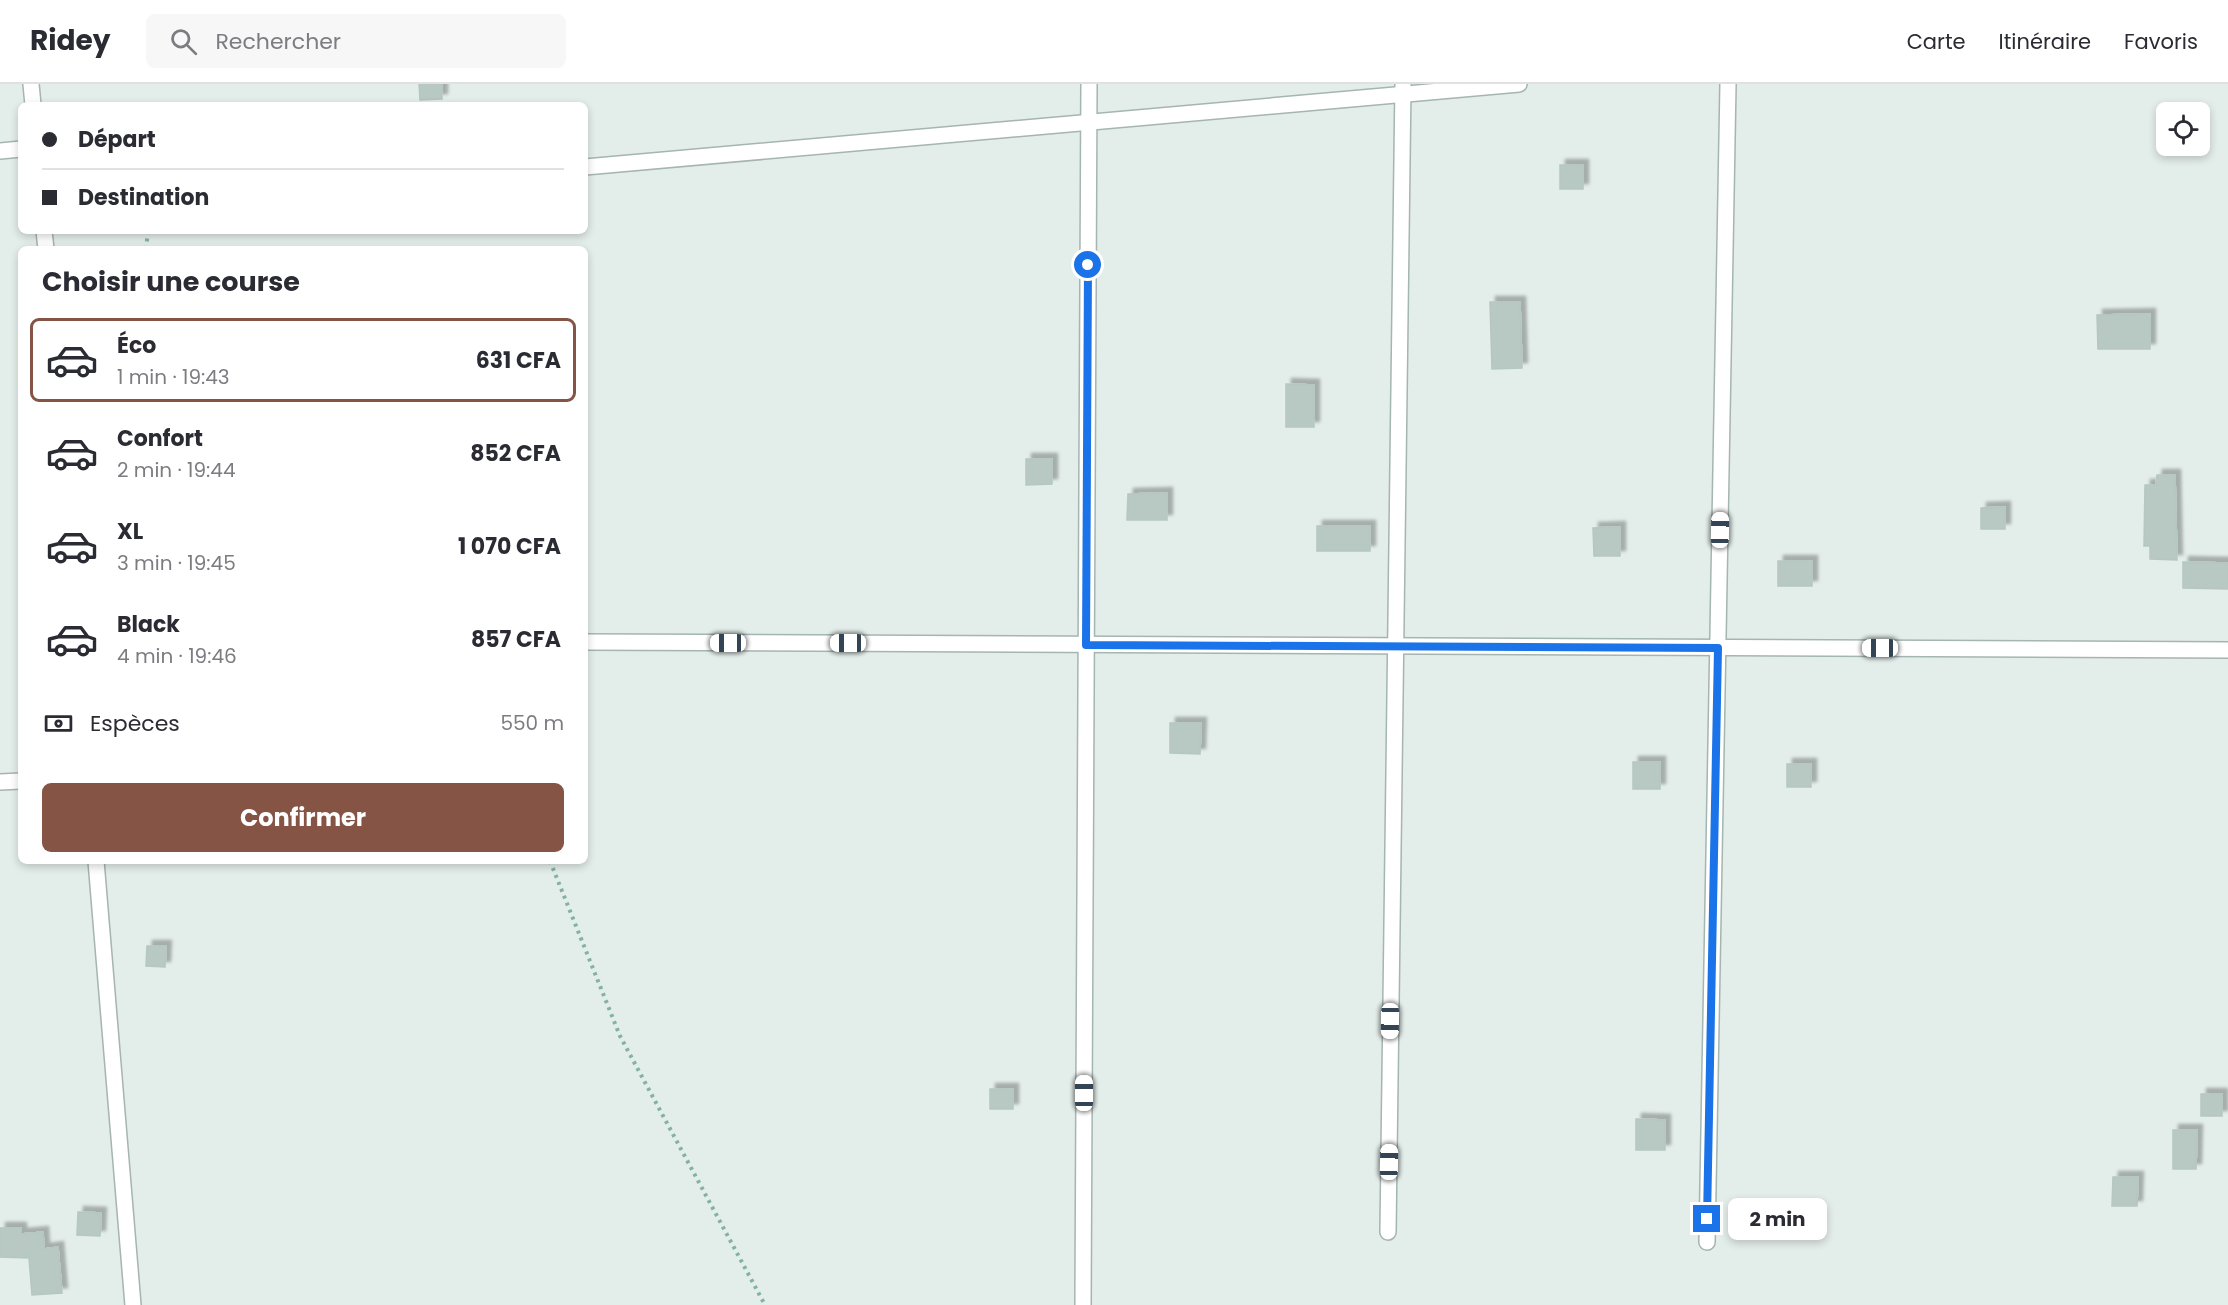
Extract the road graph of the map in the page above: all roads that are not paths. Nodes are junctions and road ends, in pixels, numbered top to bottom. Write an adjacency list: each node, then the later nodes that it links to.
1 (31, 84): 6 (street)
2 (1089, 84): 7 (street)
3 (1519, 84): 5 (street)
4 (1728, 84): 14 (street)
5 (1403, 89): 7 (street); 13 (street)
6 (33, 102)
7 (1089, 122): 10 (street); 12 (street)
8 (18, 149): 9 (street)
9 (0, 151)
10 (588, 168)
11 (588, 642): 12 (street)
12 (1086, 645): 13 (street); 22 (street)
13 (1395, 646): 14 (street); 19 (street)
14 (1718, 648): 15 (street); 20 (street)
15 (2228, 650)
16 (18, 781): 17 (street)
17 (0, 782)
18 (96, 864): 21 (street)
19 (1388, 1232)
20 (1707, 1242)
21 (133, 1305)
22 (1083, 1305)

